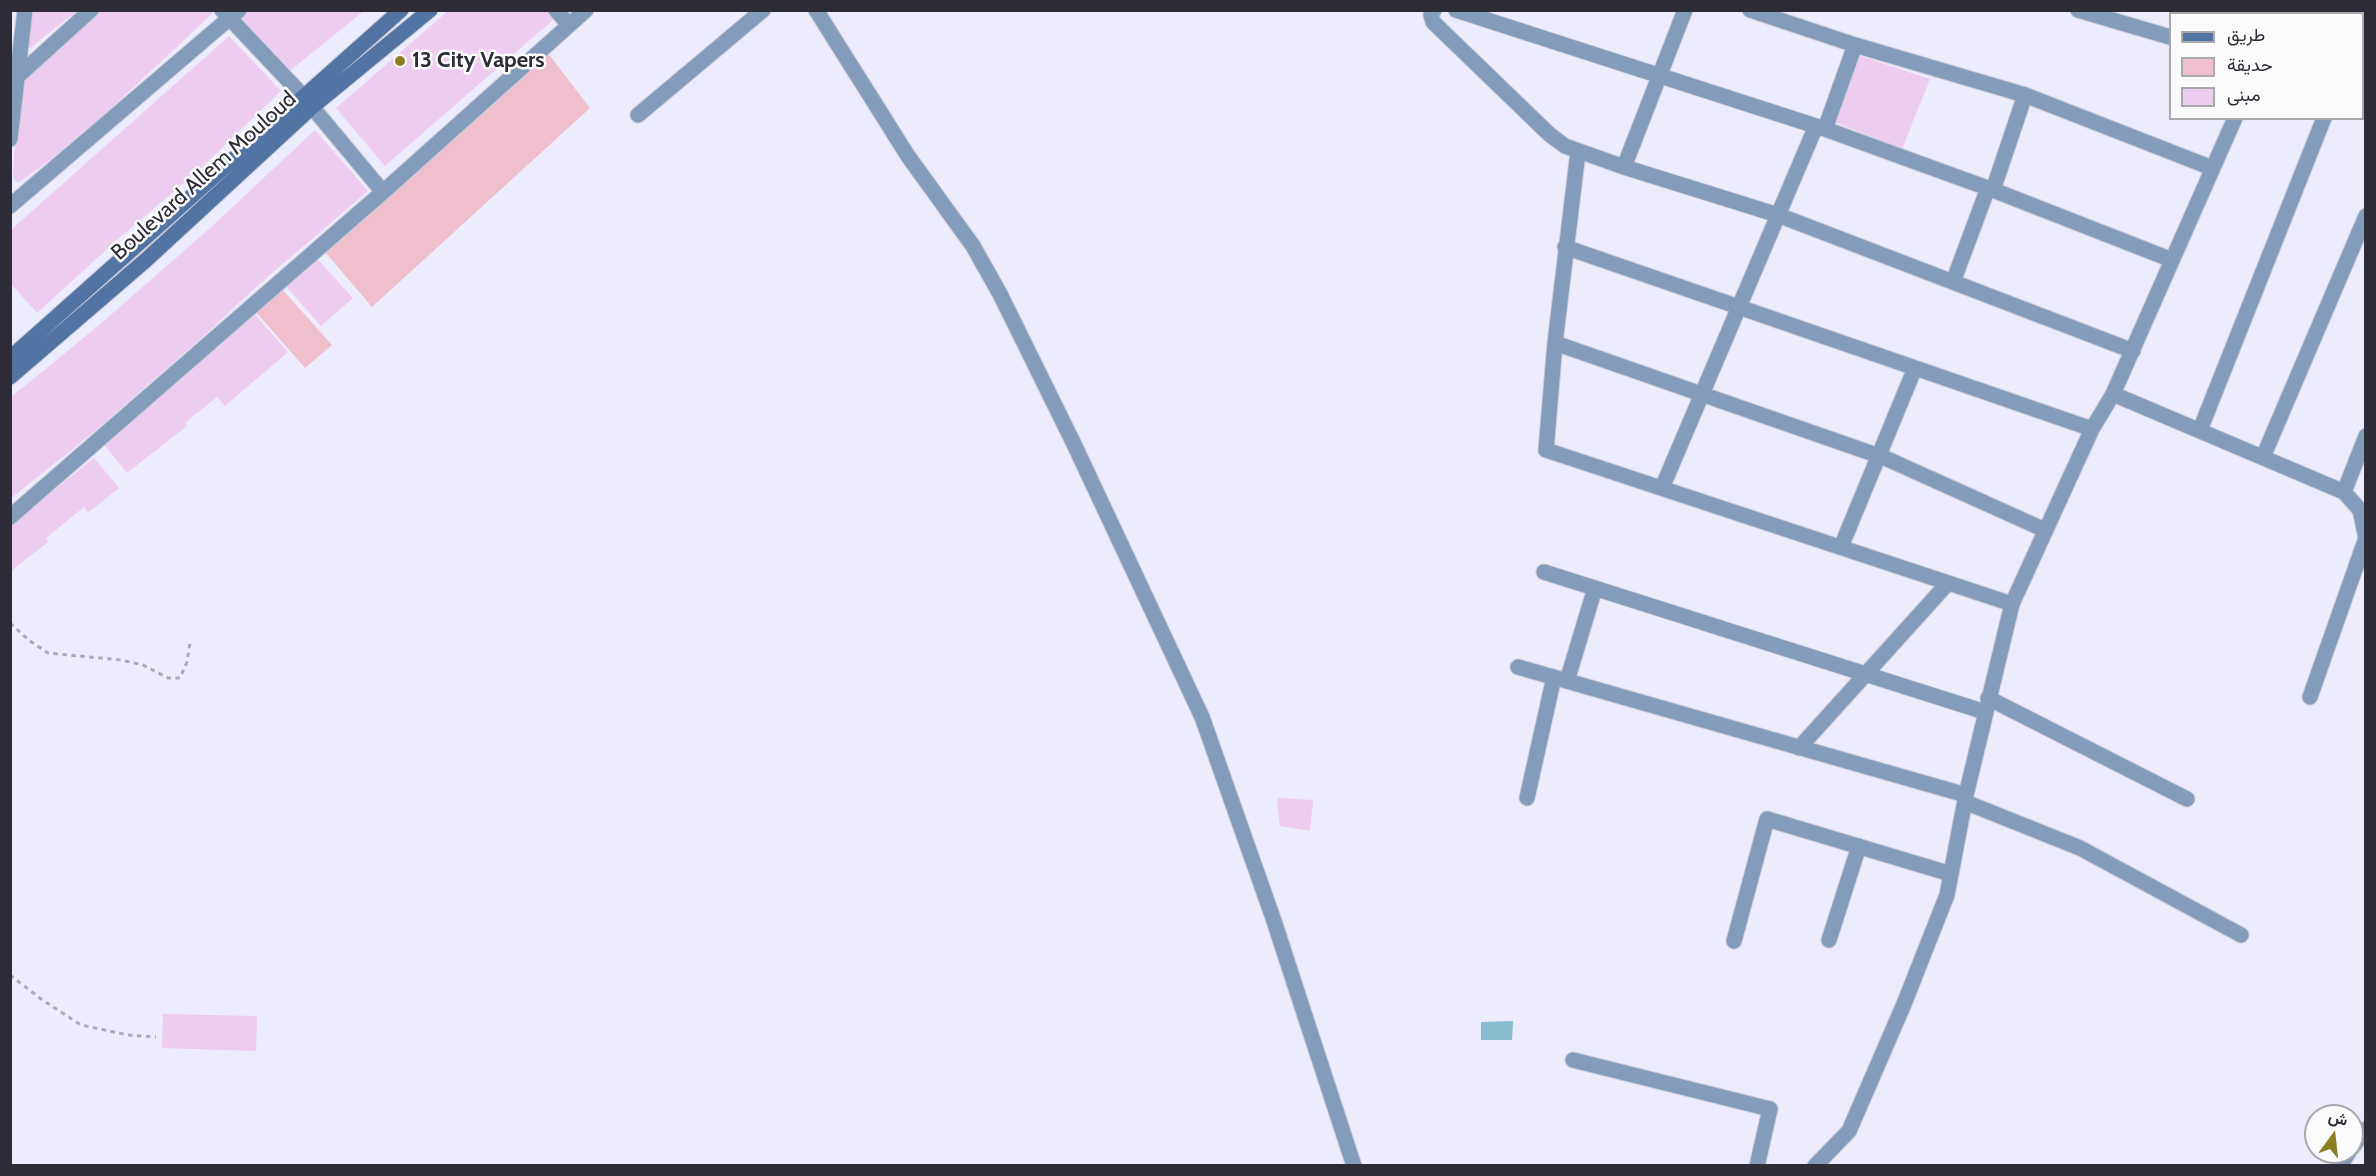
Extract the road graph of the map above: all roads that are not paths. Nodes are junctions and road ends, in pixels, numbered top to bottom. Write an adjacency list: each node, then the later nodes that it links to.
1 (25, 10): 20 (street)
2 (91, 10): 20 (street)
3 (401, 10): 22 (main road, Boulevard Allem Mouloud)
4 (430, 10): 22 (main road, Boulevard Allem Mouloud)
5 (556, 10): 16 (street)
6 (586, 10): 16 (street)
7 (763, 10): 23 (street)
8 (816, 10): 76 (street)
9 (1434, 10): 28 (street)
10 (1456, 10): 19 (street)
11 (1685, 10): 19 (street)
12 (1750, 10): 18 (street)
13 (2078, 10): 15 (street)
14 (230, 13): 22 (street); 33 (street)
15 (2137, 18): 17 (street)
16 (569, 25): 32 (street)
17 (2169, 36)
18 (1855, 45): 21 (street); 26 (street)
19 (1660, 74): 26 (street); 29 (street)
20 (18, 76): 27 (street)
21 (2025, 95): 30 (street); 31 (street)
22 (308, 102): 32 (street); 42 (main road, Boulevard Allem Mouloud); 44 (main road, Boulevard Allem Mouloud)
23 (638, 115)
24 (2234, 120): 30 (street)
25 (2323, 120): 48 (street)
26 (1821, 128): 31 (street); 34 (street)
27 (10, 139)
28 (1578, 152): 29 (street); 36 (street)
29 (1624, 167): 34 (street)
30 (2212, 168): 37 (street)
31 (1991, 189): 37 (street); 38 (street)
32 (383, 192): 54 (street)
33 (10, 206)
34 (1778, 215): 38 (street); 39 (street)
35 (2366, 216): 51 (street)
36 (1565, 247): 39 (street); 40 (street)
37 (2172, 260): 41 (street)
38 (1953, 282): 41 (street)
39 (1738, 307): 43 (street); 45 (street)
40 (1555, 343): 45 (street); 52 (street)
41 (2133, 351): 46 (street)
42 (10, 358)
43 (1915, 368): 47 (street); 50 (street)
44 (10, 377)
45 (1702, 394): 50 (street); 52 (street)
46 (2113, 394): 47 (street); 48 (street)
47 (2092, 429): 55 (street)
48 (2200, 430): 51 (street)
49 (2366, 436): 53 (street)
50 (1879, 456): 55 (street); 56 (street)
51 (2263, 457): 53 (street)
52 (1662, 488): 56 (street)
53 (2344, 492): 64 (street)
54 (10, 517)
55 (2045, 530): 60 (street)
56 (1841, 547): 58 (street)
57 (1544, 572): 59 (street)
58 (1948, 583): 60 (street); 62 (street)
59 (1594, 588): 62 (street); 63 (street)
60 (2012, 604): 65 (street)
61 (1518, 667): 63 (street)
62 (1867, 674): 65 (street); 66 (street)
63 (1561, 679): 66 (street); 67 (street)
64 (2310, 697)
65 (1987, 705): 68 (street); 69 (street)
66 (1799, 748): 68 (street)
67 (1527, 798)
68 (1965, 799): 71 (street); 72 (street)
69 (2187, 799)
70 (1859, 846): 71 (street); 73 (street); 74 (street)
71 (1951, 874): 78 (street)
72 (2241, 935)
73 (1829, 939)
74 (1734, 941)
75 (1573, 1060): 77 (street)
76 (1354, 1166)
77 (1757, 1166)
78 (1815, 1166)

